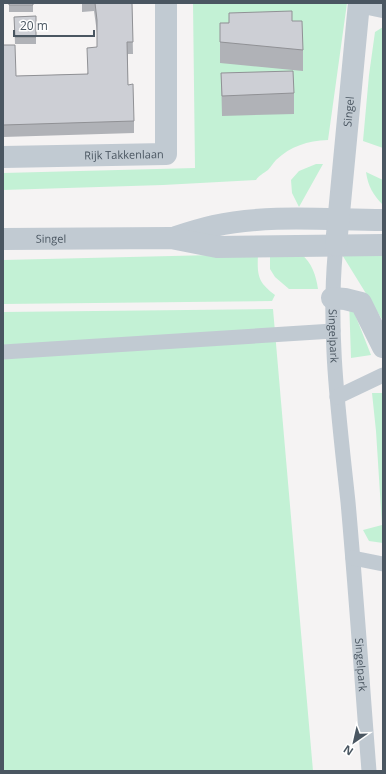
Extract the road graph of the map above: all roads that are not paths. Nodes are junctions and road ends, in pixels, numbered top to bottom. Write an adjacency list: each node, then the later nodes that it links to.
1 (166, 3): 5 (street, Rijk Takkenlaan)
2 (359, 3): 6 (street, Singel)
3 (364, 3): 4 (street)
4 (383, 7)
5 (3, 157)
6 (339, 220): 7 (street, Singel); 8 (street, Singel); 10 (street, Singel)
7 (383, 220)
8 (170, 238): 9 (street, Singel); 10 (street, Singel)
9 (3, 239)
10 (336, 245): 11 (street, Singel); 12 (lane, Singelpark)
11 (383, 245)
12 (332, 298): 13 (lane, Singelpark); 14 (street, Singelpark)
13 (333, 331): 15 (lane); 17 (lane, Singelpark)
14 (383, 347)
15 (3, 352)
16 (383, 375): 17 (lane)
17 (337, 397): 18 (lane, Singelpark)
18 (353, 558): 19 (lane); 20 (lane, Singelpark)
19 (383, 564)
20 (369, 771)

